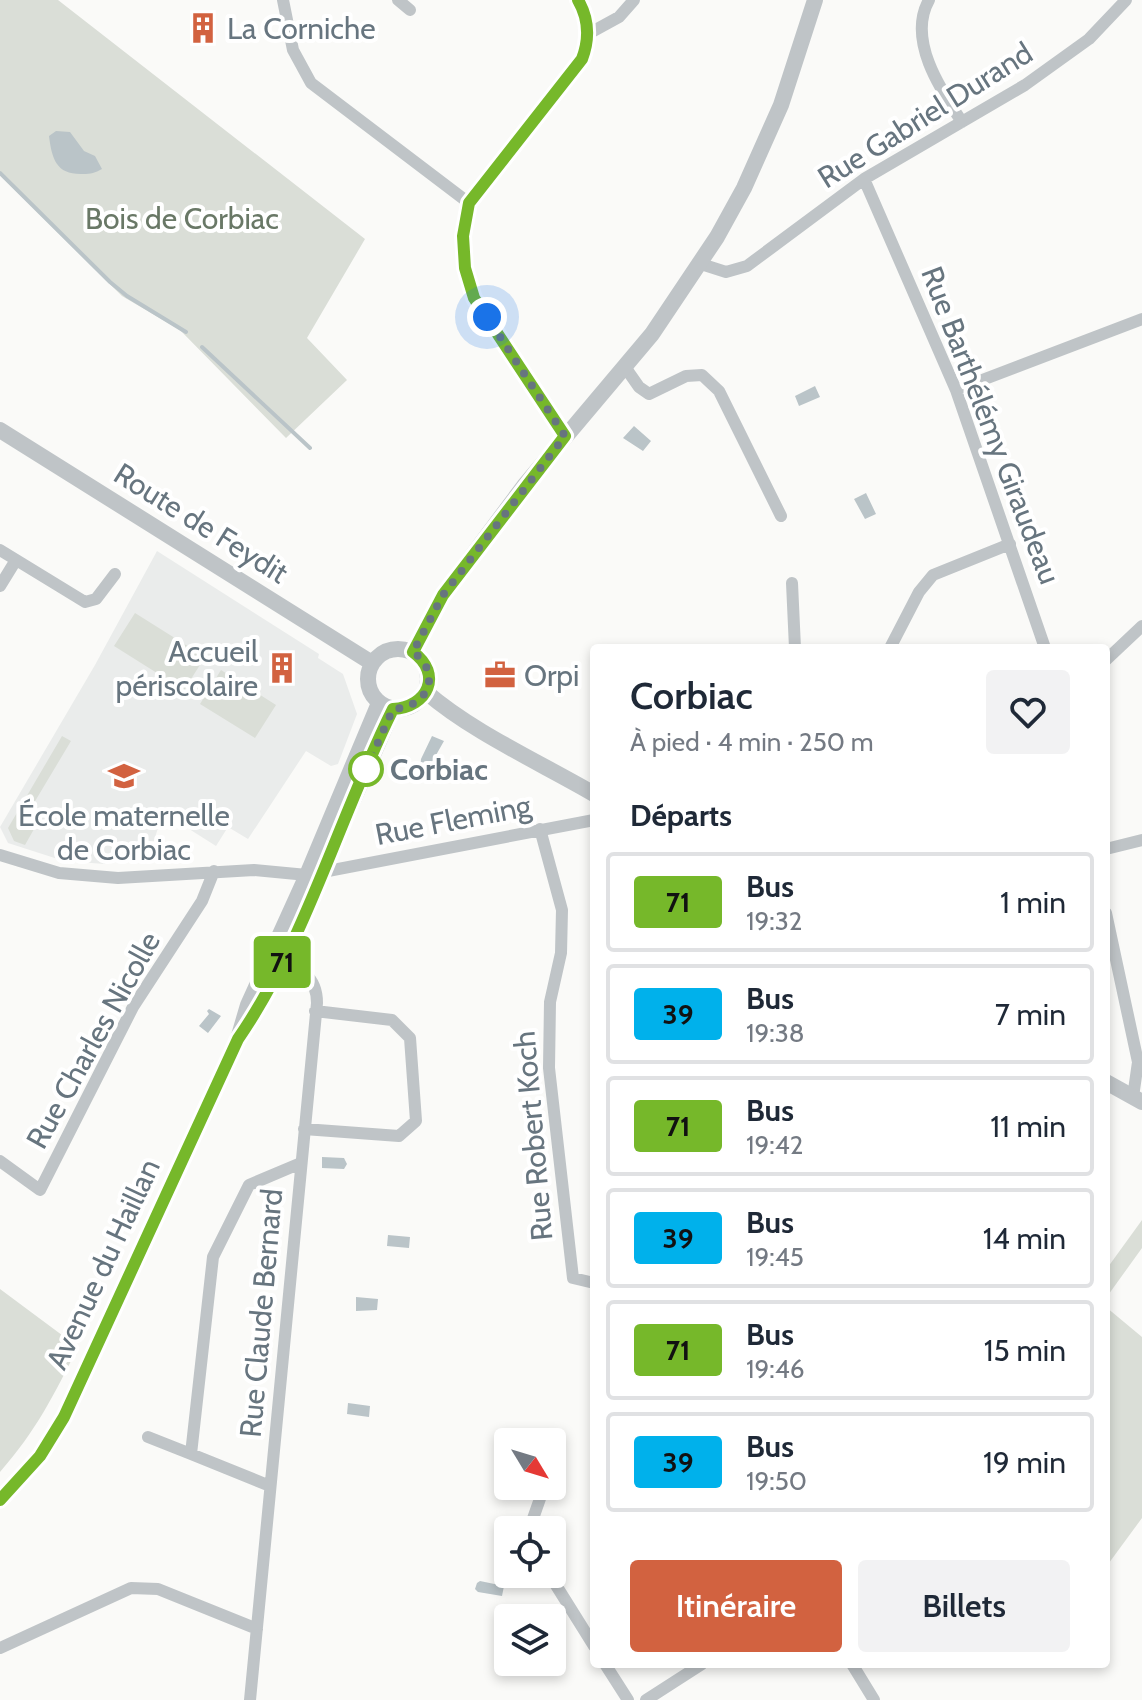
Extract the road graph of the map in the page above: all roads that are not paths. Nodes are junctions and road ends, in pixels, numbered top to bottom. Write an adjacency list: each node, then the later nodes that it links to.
1 (283, 0): 12 (street)
2 (398, 0): 8 (street)
3 (578, 0): 9 (street)
4 (634, 0): 9 (street)
5 (815, 0): 13 (street)
6 (929, 0): 10 (street)
7 (1126, 0): 10 (street, Rue Gabriel Durand)
8 (410, 10)
9 (588, 34): 12 (street)
10 (962, 122): 11 (street, Rue Gabriel Durand)
11 (864, 179): 13 (street, Rue Gabriel Durand); 16 (street, Rue Barthélémy Giraudeau)
12 (469, 203): 18 (street)
13 (701, 264): 15 (street)
14 (1142, 319): 16 (street)
15 (625, 367): 18 (street); 19 (street)
16 (956, 390): 20 (street, Rue Barthélémy Giraudeau)
17 (0, 430): 32 (street, Route de Feydit)
18 (565, 436): 30 (street)
19 (781, 516)
20 (1010, 544): 28 (street); 29 (street, Rue Barthélémy Giraudeau)
21 (0, 550): 22 (street)
22 (16, 560): 23 (street); 25 (street)
23 (115, 574)
24 (792, 583): 27 (street)
25 (0, 586)
26 (1142, 626): 31 (street)
27 (795, 644)
28 (892, 644)
29 (1044, 644)
30 (413, 652): 32 (street); 33 (street)
31 (1110, 656)
32 (372, 663): 34 (street)
33 (426, 692): 34 (street); 35 (street)
34 (386, 706): 42 (street, Avenue du Haillan)
35 (590, 792)
36 (590, 821): 37 (street, Rue Fleming)
37 (540, 829): 42 (street, Rue Fleming); 52 (street, Rue Robert Koch)
38 (1142, 840): 39 (street)
39 (1110, 848)
40 (0, 855): 41 (street, Rue Fleming)
41 (214, 871): 42 (street, Rue Fleming); 50 (street, Rue Charles Nicolle)
42 (314, 874): 44 (street, Avenue du Haillan)
43 (1110, 931): 46 (street)
44 (276, 958): 45 (street, Rue Claude Bernard); 56 (street, Avenue du Haillan)
45 (315, 1011): 49 (street, Rue Claude Bernard); 49 (street)
46 (1140, 1062): 48 (street)
47 (1110, 1084): 48 (street)
48 (1138, 1100)
49 (304, 1129): 51 (street, Rue Claude Bernard)
50 (0, 1161)
51 (301, 1163): 54 (street); 55 (street, Rue Claude Bernard)
52 (590, 1282)
53 (148, 1437): 54 (street)
54 (191, 1454): 55 (street)
55 (270, 1486): 58 (street, Rue Claude Bernard)
56 (0, 1500)
57 (558, 1588): 59 (street)
58 (257, 1629): 60 (street); 65 (street, Rue Claude Bernard)
59 (590, 1640)
60 (0, 1648)
61 (608, 1668): 66 (street)
62 (696, 1668): 64 (street)
63 (854, 1668): 69 (street)
64 (668, 1687): 67 (street); 68 (street)
65 (250, 1700)
66 (628, 1700)
67 (646, 1700)
68 (676, 1700)
69 (874, 1700)

